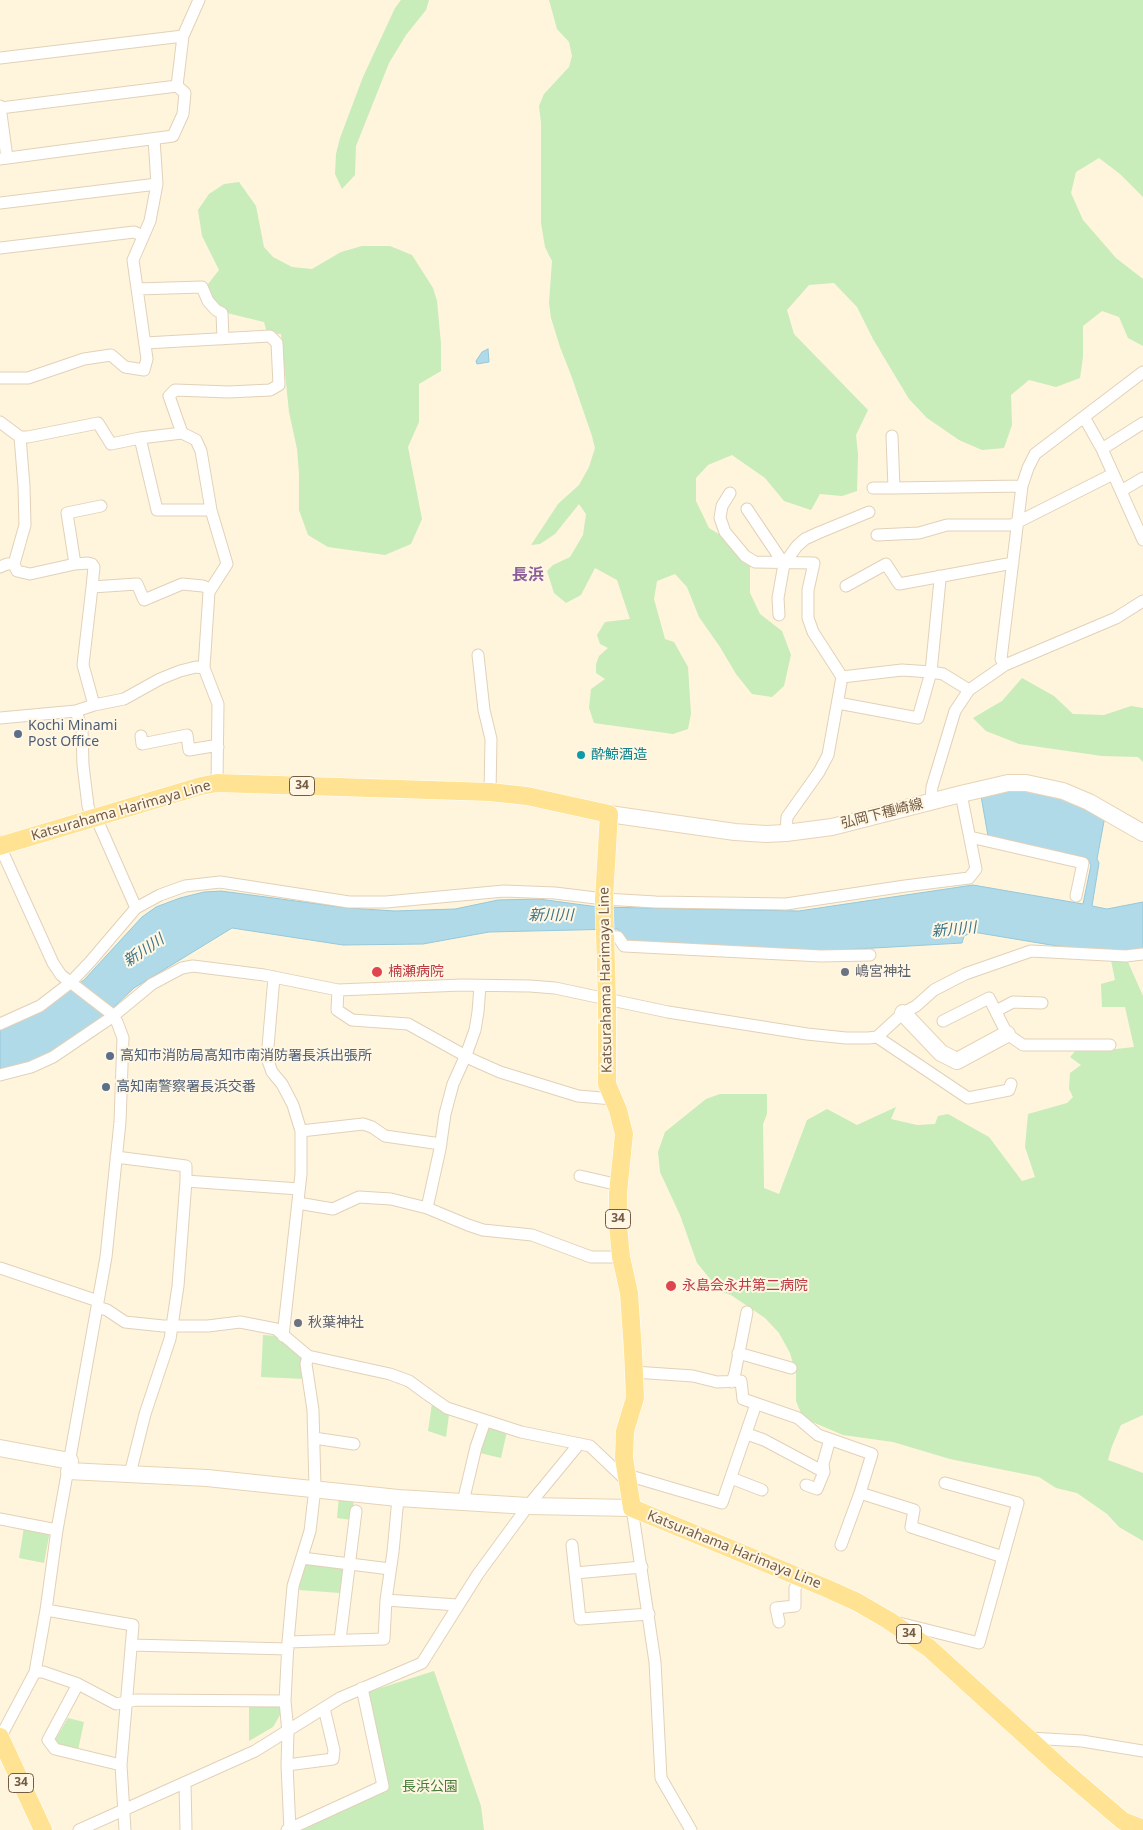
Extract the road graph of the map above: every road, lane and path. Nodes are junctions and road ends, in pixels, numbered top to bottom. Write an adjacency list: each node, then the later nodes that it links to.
1 (199, 0): 2 (street)
2 (183, 36): 3 (street); 4 (street)
3 (0, 58)
4 (177, 86): 5 (street); 6 (street)
5 (0, 107): 7 (street)
6 (154, 140): 7 (street); 8 (street)
7 (3, 158)
8 (157, 184): 9 (street); 10 (street)
9 (0, 203)
10 (143, 236): 11 (street); 12 (street)
11 (0, 248)
12 (137, 289): 13 (street); 14 (street)
13 (224, 339): 14 (street); 20 (street)
14 (145, 342): 16 (street)
15 (1143, 372): 17 (street)
16 (0, 378)
17 (1084, 417): 24 (street); 27 (street)
18 (0, 422): 21 (street)
19 (1143, 423): 24 (street)
20 (182, 433): 23 (street); 34 (street)
21 (20, 436): 23 (street); 40 (street)
22 (892, 436): 29 (street)
23 (140, 438): 34 (street)
24 (1102, 449): 25 (street)
25 (1114, 474): 30 (street); 36 (street)
26 (1143, 478): 30 (street)
27 (1022, 486): 29 (street); 36 (street)
28 (873, 488): 29 (street)
29 (894, 488)
30 (1121, 491): 38 (street)
31 (730, 492): 42 (street)
32 (101, 506): 41 (street)
33 (746, 509): 42 (street)
34 (211, 510): 47 (street)
35 (869, 512): 42 (street)
36 (1018, 522): 37 (street); 39 (street)
37 (877, 535)
38 (1143, 540)
39 (1013, 563): 44 (street); 51 (street)
40 (14, 564): 41 (street); 43 (street)
41 (75, 564): 46 (street)
42 (784, 564): 49 (street); 54 (street)
43 (0, 567)
44 (939, 576): 45 (street); 53 (street)
45 (846, 586)
46 (92, 587): 47 (street); 57 (street)
47 (209, 592): 52 (street)
48 (1143, 601): 51 (street)
49 (779, 615)
50 (478, 655): 63 (street)
51 (1005, 665): 55 (street)
52 (204, 668): 57 (street); 61 (street)
53 (931, 672): 54 (street); 55 (street); 56 (street)
54 (842, 677): 56 (street)
55 (969, 690): 65 (street)
56 (838, 703): 68 (street)
57 (94, 705): 58 (street)
58 (76, 712): 59 (street); 67 (street)
59 (0, 718)
60 (141, 736): 61 (street)
61 (218, 747): 62 (street)
62 (217, 783): 63 (main road, Katsurahama Harimaya Line / 34); 67 (main road, Katsurahama Harimaya Line / 34)
63 (490, 792): 66 (main road, Katsurahama Harimaya Line / 34)
64 (961, 794): 65 (street, 弘岡下種崎線); 69 (street, 弘岡下種崎線); 70 (street)
65 (931, 801): 68 (street, 弘岡下種崎線)
66 (609, 814): 68 (street, 弘岡下種崎線); 73 (main road, Katsurahama Harimaya Line / 34)
67 (92, 819): 71 (main road, Katsurahama Harimaya Line / 34); 74 (street)
68 (786, 833)
69 (1143, 833)
70 (970, 837): 72 (street); 73 (street)
71 (0, 845): 79 (street)
72 (1076, 896)
73 (604, 901): 74 (street); 75 (main road, Katsurahama Harimaya Line / 34)
74 (136, 908): 79 (street)
75 (604, 933): 77 (street); 82 (main road, Katsurahama Harimaya Line / 34)
76 (1143, 954): 85 (street)
77 (870, 956)
78 (274, 977): 81 (street); 86 (street); 96 (street)
79 (72, 984): 86 (street); 88 (street)
80 (480, 986): 81 (street); 82 (street); 92 (street)
81 (338, 990): 92 (street)
82 (608, 1000): 90 (street); 95 (main road, Katsurahama Harimaya Line / 34)
83 (1042, 1003): 84 (street)
84 (996, 1011): 87 (street); 89 (street)
85 (903, 1012): 89 (street); 90 (street)
86 (110, 1014): 93 (street); 98 (street)
87 (943, 1021)
88 (0, 1024)
89 (1007, 1034): 91 (street)
90 (877, 1037): 94 (street)
91 (1110, 1045)
92 (466, 1055): 95 (street); 97 (street)
93 (0, 1075)
94 (1011, 1084)
95 (613, 1099): 101 (main road, Katsurahama Harimaya Line / 34)
96 (301, 1131): 97 (street); 102 (street)
97 (440, 1144): 104 (street)
98 (116, 1157): 100 (street); 107 (street)
99 (580, 1176): 101 (street)
100 (186, 1181): 102 (street); 109 (street)
101 (619, 1185): 105 (main road, Katsurahama Harimaya Line / 34)
102 (299, 1189): 103 (street)
103 (298, 1203): 104 (street); 110 (street)
104 (426, 1208): 105 (street)
105 (621, 1257): 114 (main road, Katsurahama Harimaya Line / 34)
106 (0, 1268): 107 (street)
107 (98, 1304): 109 (street); 124 (street)
108 (746, 1312): 111 (street)
109 (172, 1326): 110 (street); 126 (street)
110 (283, 1336): 112 (street)
111 (738, 1352): 113 (street); 115 (street)
112 (308, 1356): 117 (street); 119 (street)
113 (791, 1368)
114 (634, 1372): 115 (street); 128 (main road, Katsurahama Harimaya Line / 34)
115 (732, 1382): 116 (street)
116 (756, 1404): 118 (street); 120 (street)
117 (485, 1421): 122 (street); 135 (street)
118 (747, 1434): 125 (street); 127 (street)
119 (314, 1438): 121 (street); 131 (street)
120 (830, 1439): 125 (street); 133 (street)
121 (354, 1444)
122 (579, 1444): 128 (street); 136 (street)
123 (0, 1448): 124 (street)
124 (69, 1466): 126 (street); 140 (street)
125 (824, 1472): 130 (street)
126 (130, 1474): 131 (street)
127 (731, 1478): 128 (street); 132 (street)
128 (628, 1479): 137 (main road, Katsurahama Harimaya Line / 34)
129 (944, 1483): 143 (street)
130 (806, 1485)
131 (315, 1488): 134 (street); 144 (street)
132 (762, 1490)
133 (860, 1493): 142 (street); 143 (street)
134 (398, 1498): 135 (street); 147 (street)
135 (463, 1502): 136 (street)
136 (528, 1506): 137 (street); 151 (street)
137 (632, 1508): 146 (street); 149 (main road, Katsurahama Harimaya Line / 34)
138 (356, 1511): 145 (street)
139 (0, 1519): 140 (street)
140 (58, 1530): 152 (street)
141 (572, 1545): 148 (street)
142 (841, 1545)
143 (1003, 1557): 154 (street)
144 (302, 1558): 145 (street); 158 (street)
145 (349, 1564): 147 (street); 156 (street)
146 (642, 1567): 148 (street); 153 (street)
147 (390, 1569): 150 (street)
148 (575, 1573): 153 (street)
149 (801, 1577): 154 (main road, Katsurahama Harimaya Line / 34); 155 (street)
150 (386, 1600): 151 (street); 156 (street)
151 (457, 1605): 161 (street)
152 (46, 1610): 157 (street); 159 (street)
153 (649, 1614): 179 (street)
154 (888, 1620): 167 (main road, Katsurahama Harimaya Line / 34)
155 (779, 1622)
156 (340, 1640): 158 (street)
157 (131, 1645): 158 (street); 163 (street)
158 (288, 1645): 162 (street)
159 (34, 1672): 160 (street); 166 (street)
160 (78, 1684): 163 (street); 169 (street)
161 (362, 1688): 164 (street); 178 (street)
162 (285, 1701): 163 (street); 165 (street)
163 (126, 1702): 169 (street)
164 (324, 1708): 165 (street); 170 (street)
165 (288, 1732): 170 (street); 171 (street)
166 (0, 1737): 174 (main road, 34)
167 (1029, 1738): 168 (street); 173 (main road, Katsurahama Harimaya Line / 34)
168 (1143, 1751)
169 (121, 1765): 172 (street)
170 (287, 1765): 178 (street)
171 (185, 1783): 172 (street); 177 (street)
172 (123, 1811): 175 (street); 176 (street)
173 (1143, 1829)
174 (43, 1830)
175 (79, 1830)
176 (125, 1830)
177 (186, 1830)
178 (289, 1830)
179 (692, 1830)

